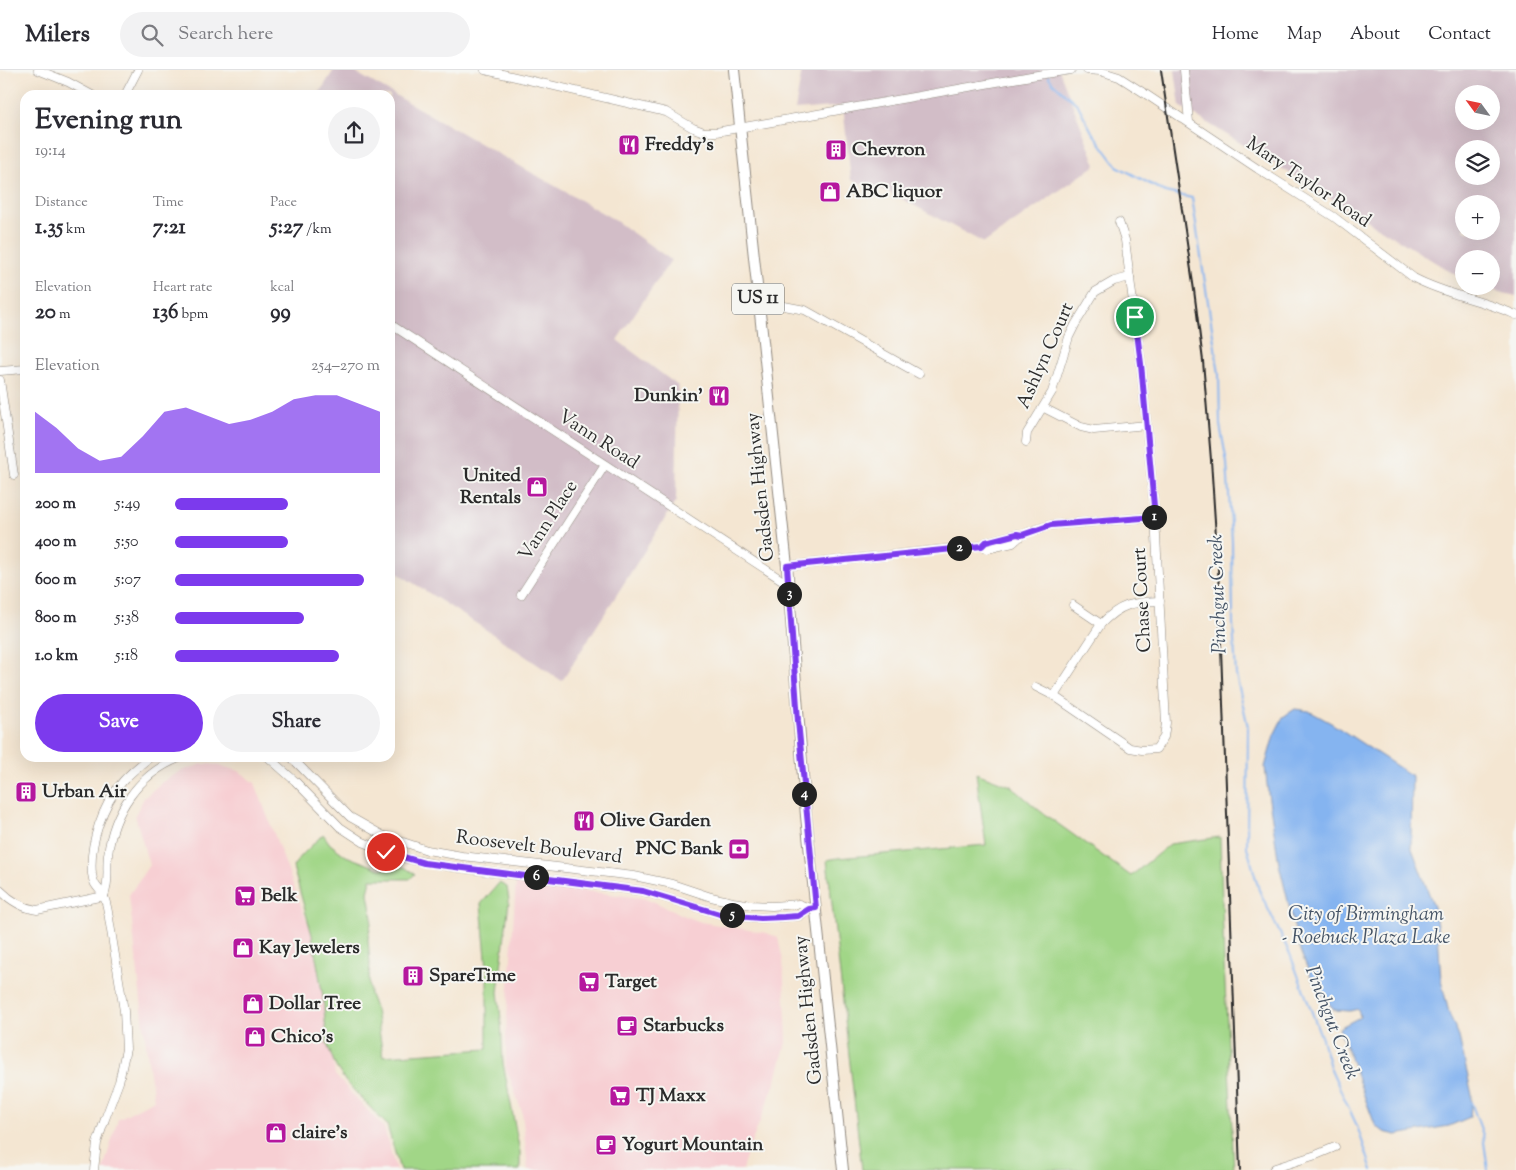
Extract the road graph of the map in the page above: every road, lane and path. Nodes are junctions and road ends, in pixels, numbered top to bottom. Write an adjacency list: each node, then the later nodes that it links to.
1 (38, 70): 8 (street)
2 (138, 70): 9 (street)
3 (485, 70): 11 (street)
4 (734, 70): 11 (main road, Gadsden Highway / US 11)
5 (1071, 70): 11 (street)
6 (1087, 70): 10 (street, Mary Taylor Road)
7 (1184, 70): 10 (street)
8 (83, 90)
9 (127, 90)
10 (1188, 122): 15 (street, Mary Taylor Road)
11 (740, 129): 14 (main road, Gadsden Highway / US 11)
12 (1119, 222): 13 (street, Chase Court)
13 (1130, 276): 21 (street, Ashlyn Court); 22 (street, Chase Court)
14 (759, 309): 19 (street); 27 (main road, Gadsden Highway / US 11)
15 (1516, 314)
16 (395, 327): 24 (street, Vann Road)
17 (20, 369): 18 (street)
18 (0, 371)
19 (919, 374)
20 (0, 380): 25 (street)
21 (1044, 408): 22 (street); 23 (street, Ashlyn Court)
22 (1147, 425): 26 (street, Chase Court)
23 (1026, 442)
24 (605, 465): 28 (street, Vann Road); 29 (street, Vann Place)
25 (14, 474)
26 (1155, 517): 27 (street); 30 (street, Chase Court)
27 (787, 566): 28 (main road, Gadsden Highway / US 11)
28 (788, 584): 41 (main road, Gadsden Highway / US 11)
29 (521, 595)
30 (1160, 601): 32 (street); 34 (street, Chase Court)
31 (1073, 605): 32 (street)
32 (1101, 624): 34 (street)
33 (1036, 687): 34 (street, Chase Court)
34 (1054, 696)
35 (144, 762): 40 (street)
36 (170, 762): 40 (street)
37 (274, 762): 41 (street, Roosevelt Boulevard)
38 (296, 762): 41 (street, Roosevelt Boulevard)
39 (0, 890): 40 (street)
40 (104, 896): 43 (street)
41 (813, 909): 44 (main road, Gadsden Highway / US 11)
42 (1335, 1146): 45 (street)
43 (94, 1170)
44 (843, 1170)
45 (1273, 1170)

